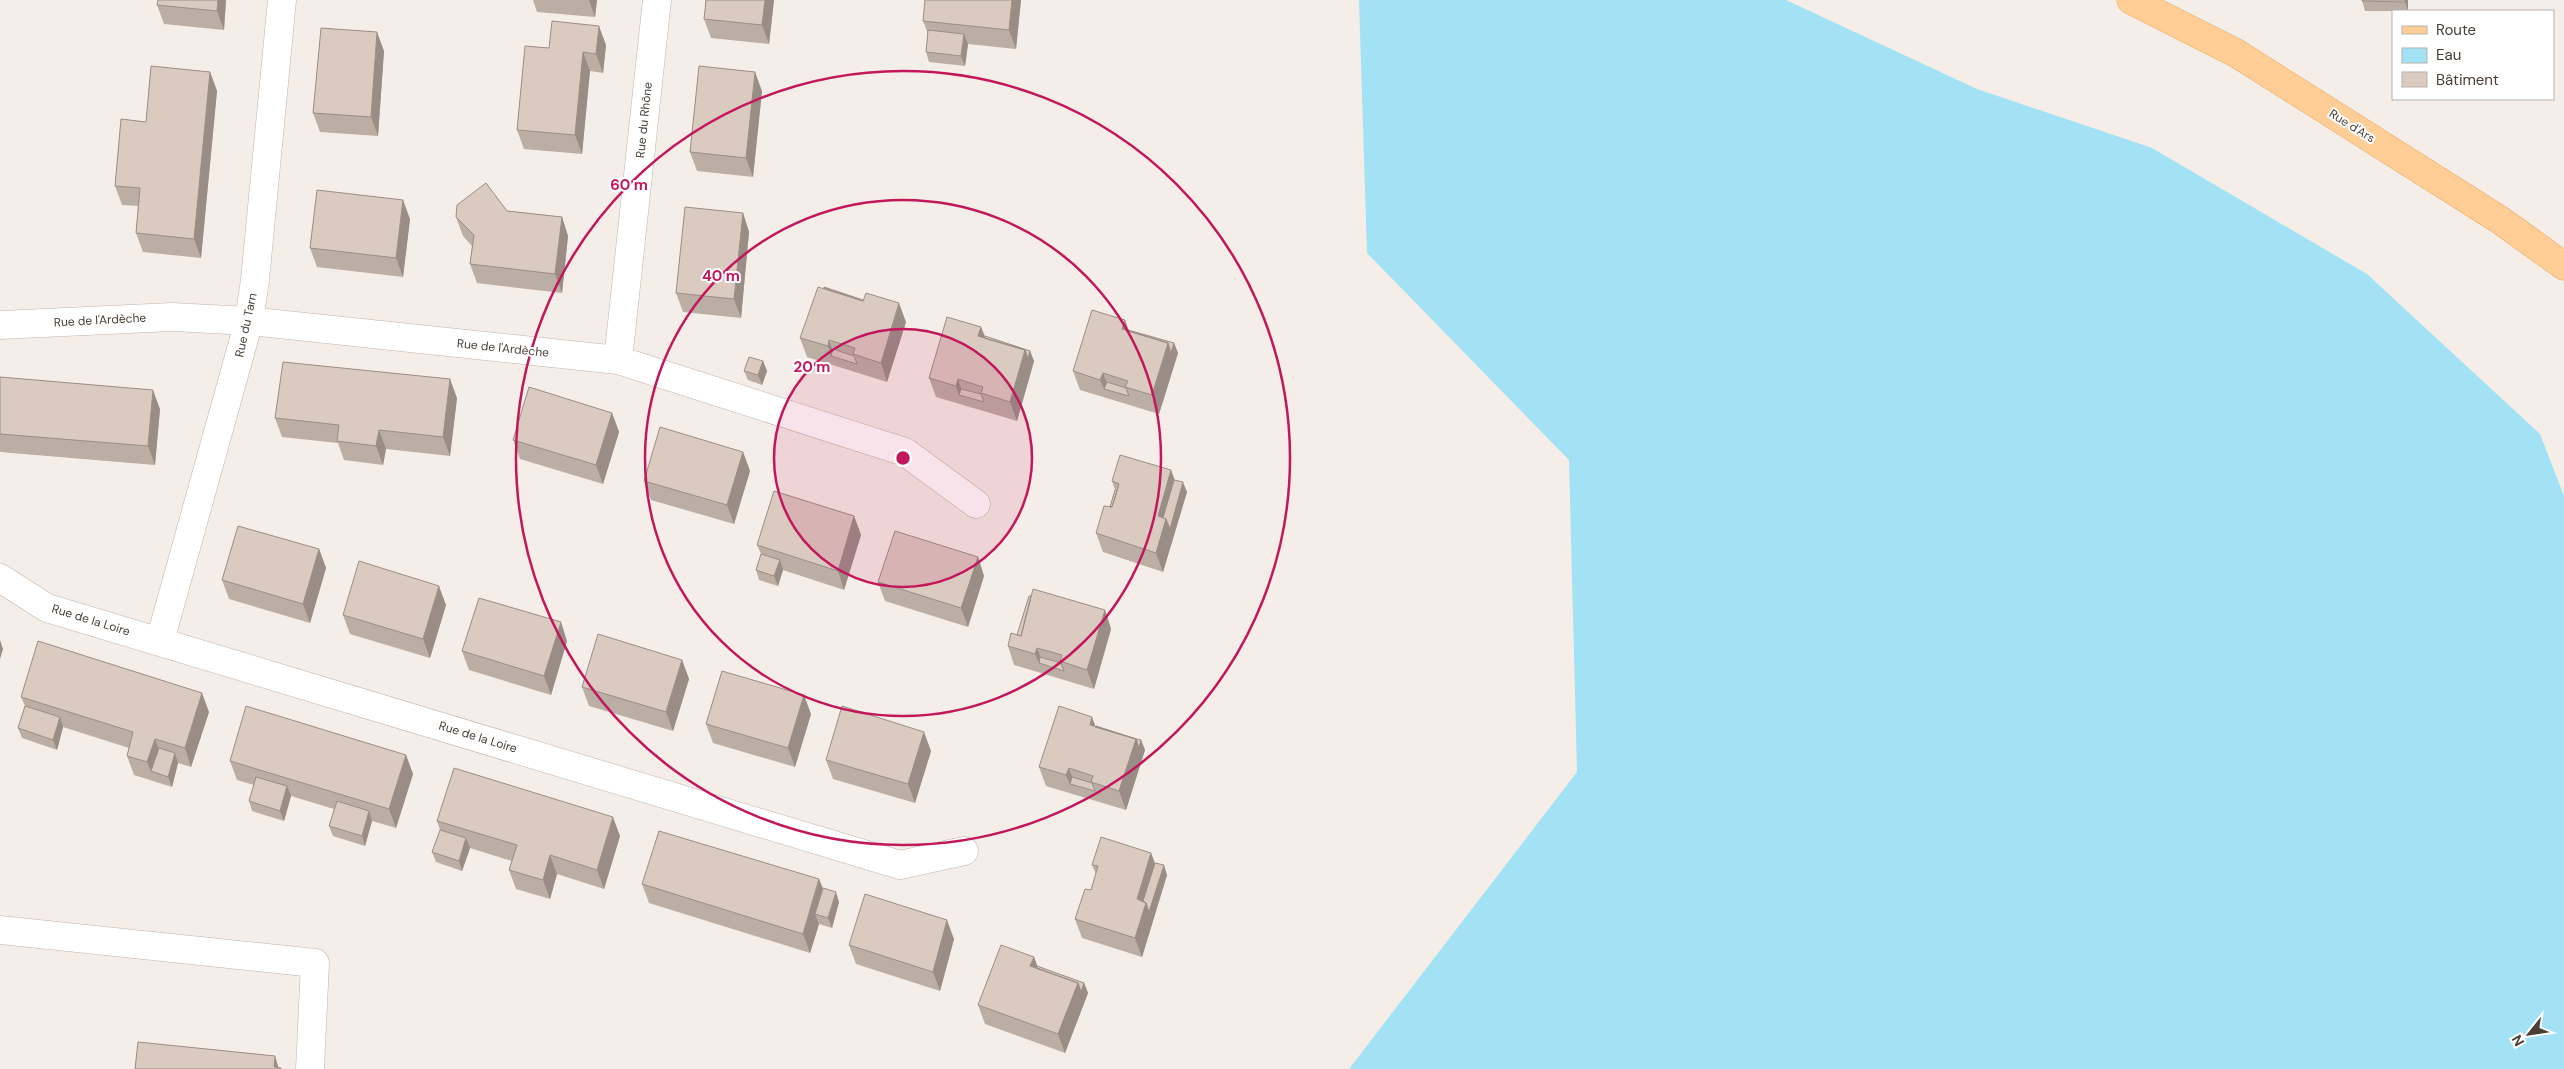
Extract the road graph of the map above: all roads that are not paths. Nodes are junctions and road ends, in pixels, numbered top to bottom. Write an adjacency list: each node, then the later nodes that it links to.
1 (282, 0): 5 (street, Rue du Tarn)
2 (656, 0): 7 (street, Rue du Rhône)
3 (2131, 0): 4 (main road, Rue d'Ars)
4 (2564, 266)
5 (249, 321): 6 (street, Rue de l'Ardèche); 7 (street, Rue de l'Ardèche); 10 (street, Rue du Tarn)
6 (0, 325)
7 (618, 360): 8 (street, Rue de l'Ardèche)
8 (976, 504)
9 (0, 578): 10 (street, Rue de la Loire)
10 (160, 641): 11 (street, Rue de la Loire)
11 (964, 851)
12 (0, 930): 13 (street)
13 (310, 1069)

